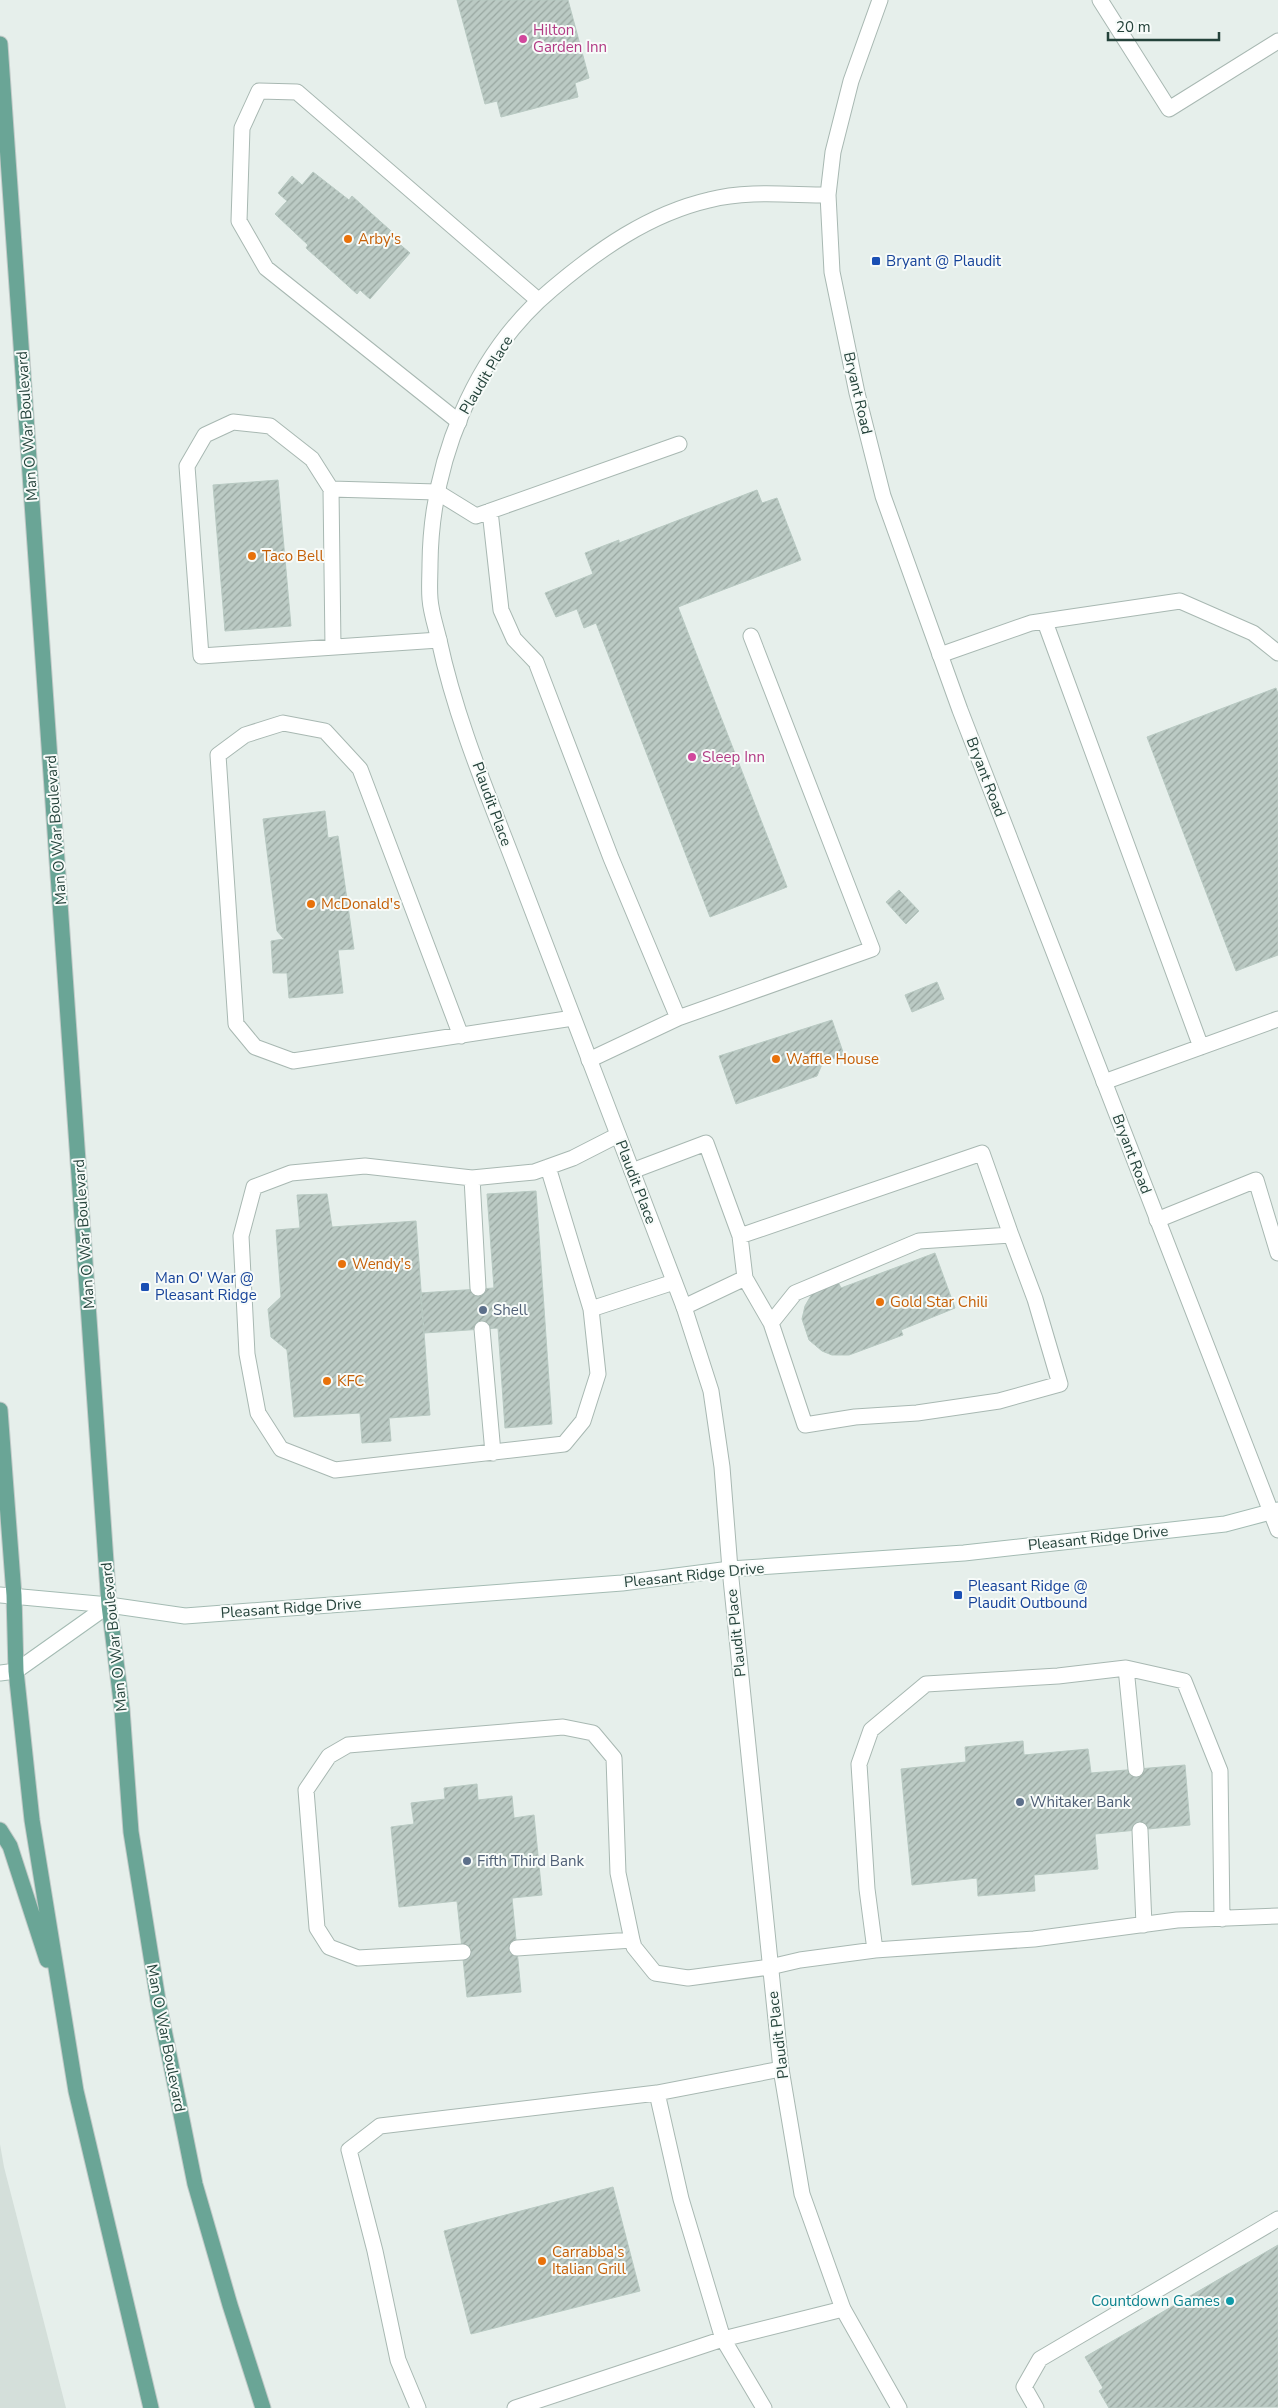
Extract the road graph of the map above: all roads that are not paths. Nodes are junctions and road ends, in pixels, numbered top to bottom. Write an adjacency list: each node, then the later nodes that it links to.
1 (880, 0): 5 (street, Bryant Road)
2 (1100, 0): 3 (street)
3 (1278, 41)
4 (0, 44): 46 (main road, Man O War Boulevard)
5 (828, 196): 6 (street, Plaudit Place); 17 (street, Bryant Road)
6 (538, 300): 7 (street, Plaudit Place); 7 (street)
7 (459, 422): 10 (street, Plaudit Place)
8 (679, 444): 11 (street)
9 (332, 489): 10 (street); 15 (street); 15 (street)
10 (437, 492): 11 (street); 14 (street, Plaudit Place)
11 (490, 511): 19 (street)
12 (1045, 622): 16 (street); 17 (street); 22 (street)
13 (751, 636): 19 (street)
14 (439, 640): 15 (street); 18 (street, Plaudit Place)
15 (334, 647)
16 (1278, 653)
17 (940, 655): 24 (street, Bryant Road)
18 (573, 1018): 21 (street); 23 (street, Plaudit Place)
19 (678, 1018): 23 (street)
20 (1278, 1019): 22 (street)
21 (461, 1036): 21 (street)
22 (1201, 1047): 24 (street)
23 (589, 1060): 25 (street, Plaudit Place)
24 (1104, 1082): 29 (street, Bryant Road)
25 (618, 1136): 26 (street); 27 (street, Plaudit Place)
26 (548, 1167): 28 (street); 37 (street)
27 (632, 1171): 31 (street); 34 (street, Plaudit Place)
28 (472, 1178): 35 (street); 41 (street)
29 (1157, 1220): 32 (street); 42 (street, Bryant Road)
30 (1011, 1235): 31 (street); 38 (street); 38 (street)
31 (740, 1236): 33 (street)
32 (1278, 1253)
33 (745, 1278): 36 (street); 38 (street)
34 (674, 1282): 36 (street, Plaudit Place); 37 (street)
35 (478, 1288)
36 (684, 1307): 44 (street, Plaudit Place)
37 (591, 1309): 41 (street)
38 (771, 1323)
39 (482, 1328): 41 (street)
40 (0, 1410): 45 (main road)
41 (492, 1453)
42 (1274, 1511): 43 (street, Bryant Road); 44 (street, Pleasant Ridge Drive)
43 (1278, 1530)
44 (730, 1569): 46 (street, Pleasant Ridge Drive); 60 (street, Plaudit Place)
45 (7, 1595): 46 (street, Pleasant Ridge Drive); 48 (main road)
46 (109, 1605): 48 (street); 68 (main road, Man O War Boulevard)
47 (1126, 1668): 50 (street); 54 (street); 58 (street)
48 (16, 1671): 49 (street); 61 (main road)
49 (0, 1673)
50 (1136, 1769)
51 (0, 1830): 61 (main road)
52 (1140, 1830): 55 (street)
53 (1278, 1916): 54 (street)
54 (1222, 1918): 55 (street)
55 (1144, 1925): 58 (street)
56 (632, 1940): 57 (street); 59 (street); 60 (street)
57 (517, 1948)
58 (875, 1950): 60 (street)
59 (463, 1952)
60 (770, 1967): 62 (street, Plaudit Place)
61 (62, 2005): 67 (main road)
62 (781, 2069): 63 (street); 65 (street, Plaudit Place)
63 (656, 2093): 66 (street); 69 (street)
64 (1278, 2219): 73 (street)
65 (843, 2309): 66 (street); 72 (street, Plaudit Place)
66 (723, 2338): 70 (street); 71 (street)
67 (151, 2408)
68 (263, 2408)
69 (418, 2408)
70 (515, 2408)
71 (764, 2408)
72 (899, 2408)
73 (1036, 2408)

